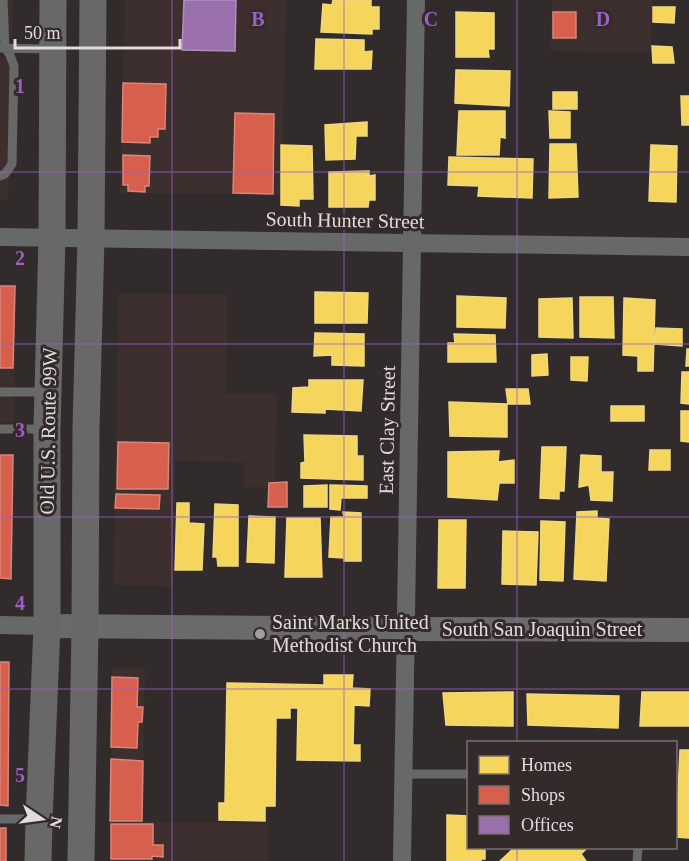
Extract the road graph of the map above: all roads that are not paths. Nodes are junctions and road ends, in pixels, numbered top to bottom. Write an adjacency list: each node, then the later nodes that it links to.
1 (53, 0): 6 (main road, Old U.S. Route 99W)
2 (93, 0): 10 (main road, Old U.S. Route 99W)
3 (416, 0): 11 (street, East Clay Street)
4 (2, 5): 5 (lane)
5 (2, 48): 6 (lane); 7 (lane)
6 (52, 49): 9 (main road, Old U.S. Route 99W)
7 (0, 176)
8 (0, 237): 9 (street, South Hunter Street)
9 (52, 238): 10 (street, South Hunter Street); 14 (main road, Old U.S. Route 99W)
10 (91, 238): 11 (street, South Hunter Street); 19 (main road, Old U.S. Route 99W)
11 (412, 243): 12 (street, South Hunter Street); 20 (street, East Clay Street)
12 (689, 247)
13 (0, 392): 14 (lane)
14 (48, 392): 16 (main road, Old U.S. Route 99W)
15 (0, 429): 16 (lane)
16 (47, 429): 18 (main road, Old U.S. Route 99W)
17 (0, 625): 18 (street, South San Joaquin Street)
18 (47, 626): 19 (street, South San Joaquin Street); 25 (main road, Old U.S. Route 99W)
19 (85, 627): 20 (street, South San Joaquin Street); 27 (main road, Old U.S. Route 99W)
20 (406, 629): 21 (street, South San Joaquin Street); 22 (street, East Clay Street)
21 (689, 630)
22 (404, 774): 23 (lane); 28 (street, East Clay Street)
23 (467, 774)
24 (0, 819): 25 (lane)
25 (39, 819): 26 (main road, Old U.S. Route 99W)
26 (38, 861)
27 (81, 861)
28 (402, 861)

